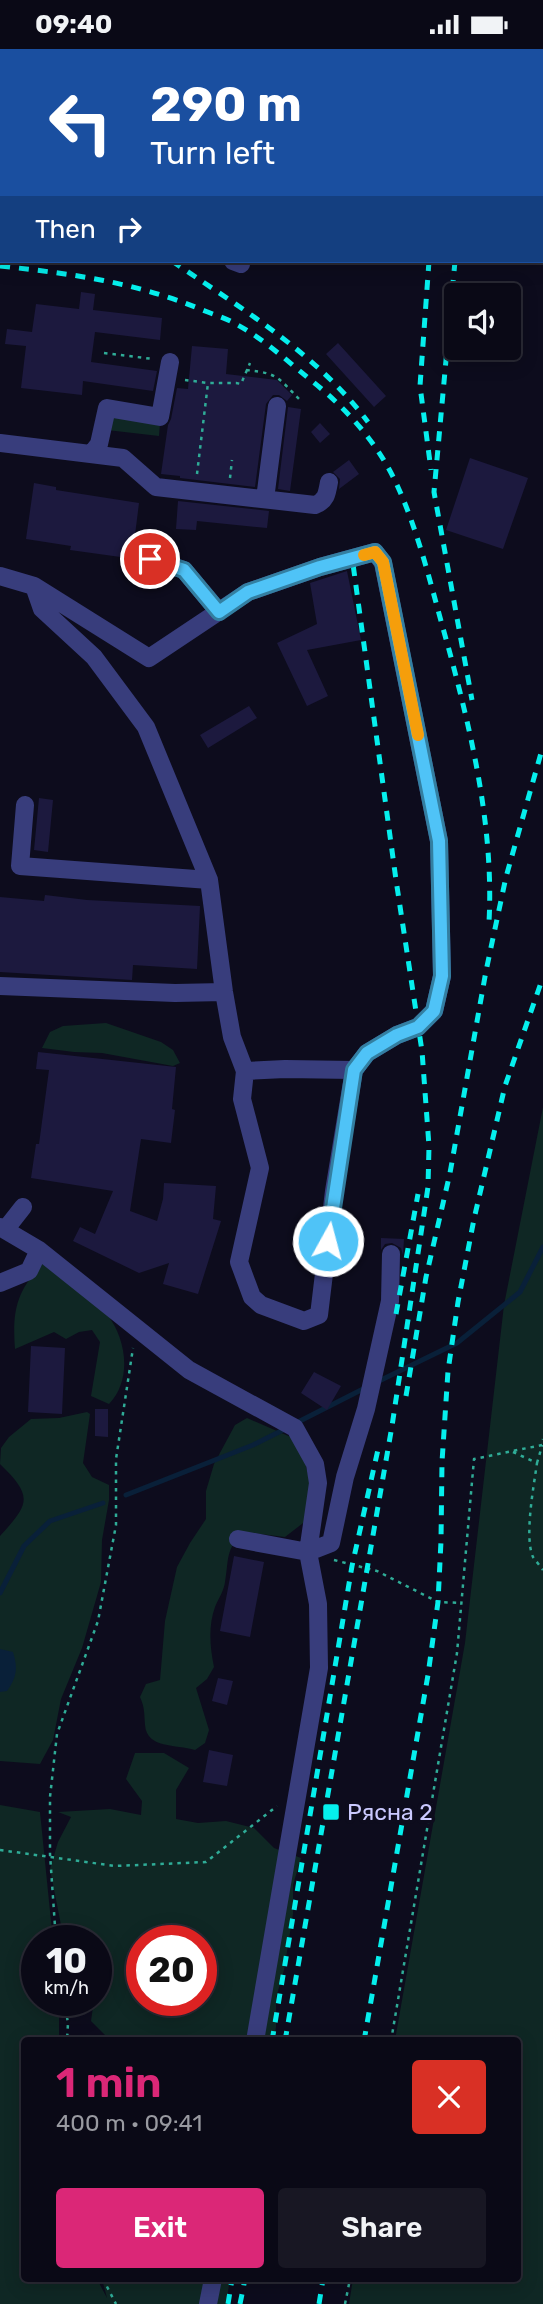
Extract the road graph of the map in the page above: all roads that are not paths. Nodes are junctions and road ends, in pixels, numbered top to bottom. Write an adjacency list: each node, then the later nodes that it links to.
1 (169, 370): 4 (lane)
2 (277, 406): 6 (lane)
3 (0, 443): 4 (lane)
4 (92, 453): 6 (lane)
5 (329, 482): 6 (lane)
6 (265, 499)
7 (150, 559): 10 (lane)
8 (0, 576): 9 (lane)
9 (34, 586): 10 (lane); 12 (lane)
10 (219, 612): 15 (lane)
11 (25, 805): 12 (lane)
12 (209, 880): 14 (lane)
13 (0, 986): 14 (lane)
14 (224, 992): 16 (lane)
15 (354, 1070): 16 (lane); 16 (lane)
16 (245, 1071)
17 (23, 1207): 18 (lane)
18 (2, 1229): 19 (lane)
19 (39, 1250): 21 (lane); 23 (lane)
20 (391, 1254): 23 (lane)
21 (0, 1283)
22 (238, 1539): 23 (lane)
23 (309, 1552): 24 (lane)
24 (256, 2037)
25 (212, 2282): 26 (lane)
26 (208, 2304)

